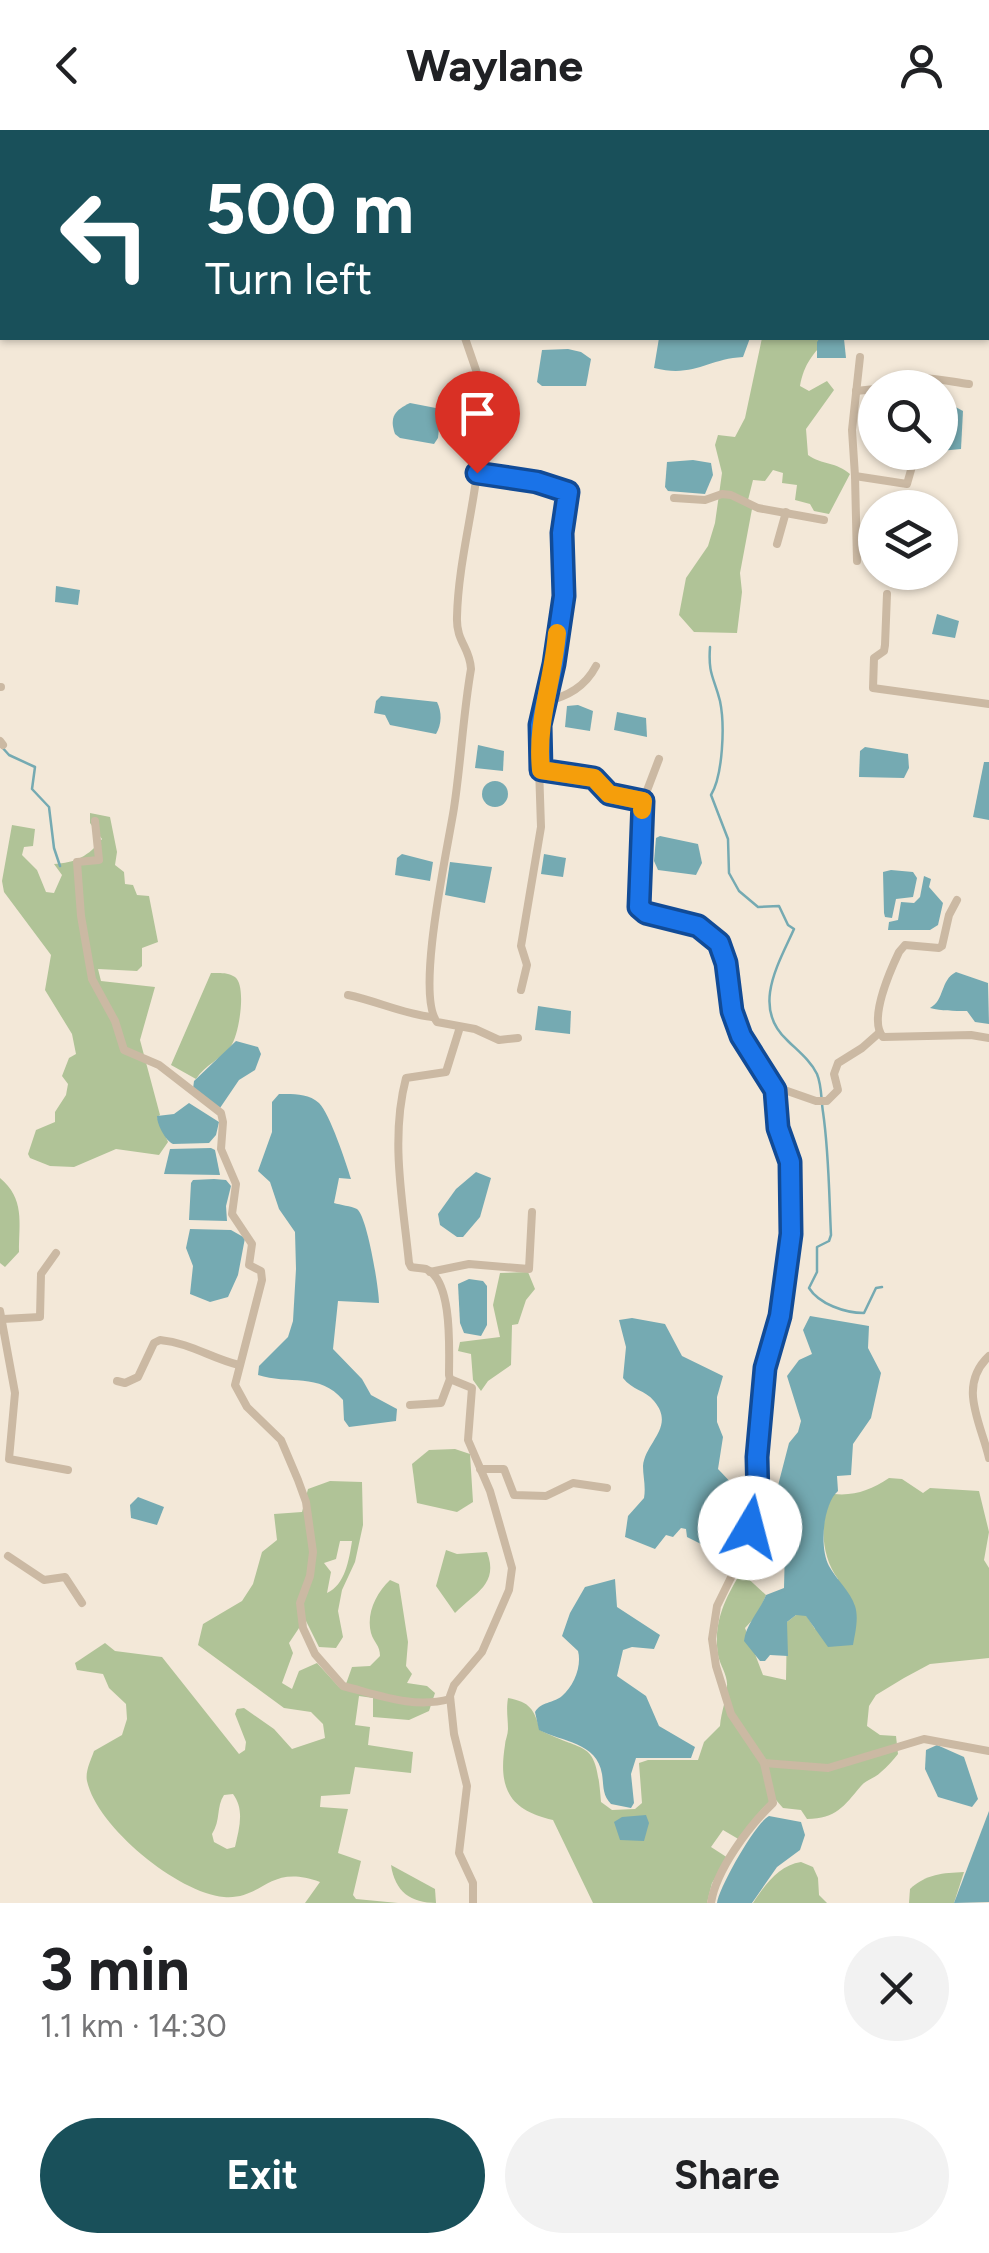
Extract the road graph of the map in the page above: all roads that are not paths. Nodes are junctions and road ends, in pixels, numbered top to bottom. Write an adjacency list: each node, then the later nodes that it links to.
1 (466, 340): 7 (street)
2 (860, 357): 5 (street)
3 (958, 383): 4 (street)
4 (969, 384)
5 (856, 391): 8 (street)
6 (911, 470): 8 (street)
7 (477, 473): 16 (street); 25 (street)
8 (855, 476): 13 (street)
9 (674, 498): 10 (street)
10 (786, 512): 11 (street); 12 (street)
11 (824, 520)
12 (776, 544)
13 (857, 561)
14 (887, 594): 17 (street)
15 (596, 666): 16 (street)
16 (545, 702): 19 (street)
17 (989, 704)
18 (659, 759): 20 (street)
19 (541, 770): 20 (street); 23 (street)
20 (643, 801): 30 (street)
21 (96, 822): 37 (street)
22 (957, 900): 27 (street)
23 (521, 990)
24 (348, 995): 25 (street)
25 (432, 1017): 26 (street)
26 (460, 1027): 28 (street); 33 (street)
27 (879, 1033): 29 (street); 30 (street)
28 (518, 1038)
29 (989, 1038)
30 (773, 1086): 49 (street)
31 (532, 1212): 33 (street)
32 (56, 1252): 34 (street)
33 (430, 1272): 38 (street)
34 (1, 1315): 35 (street)
35 (4, 1356): 43 (street)
36 (989, 1356): 41 (street)
37 (239, 1365): 39 (street); 47 (street)
38 (450, 1379): 40 (street); 42 (street)
39 (117, 1381)
40 (410, 1405)
41 (989, 1458)
42 (480, 1468): 44 (street); 47 (street)
43 (68, 1470)
44 (607, 1488)
45 (8, 1556): 46 (street)
46 (82, 1603)
47 (450, 1699): 50 (street)
48 (989, 1751): 49 (street)
49 (764, 1763): 51 (street)
50 (473, 1903)
51 (711, 1903)

